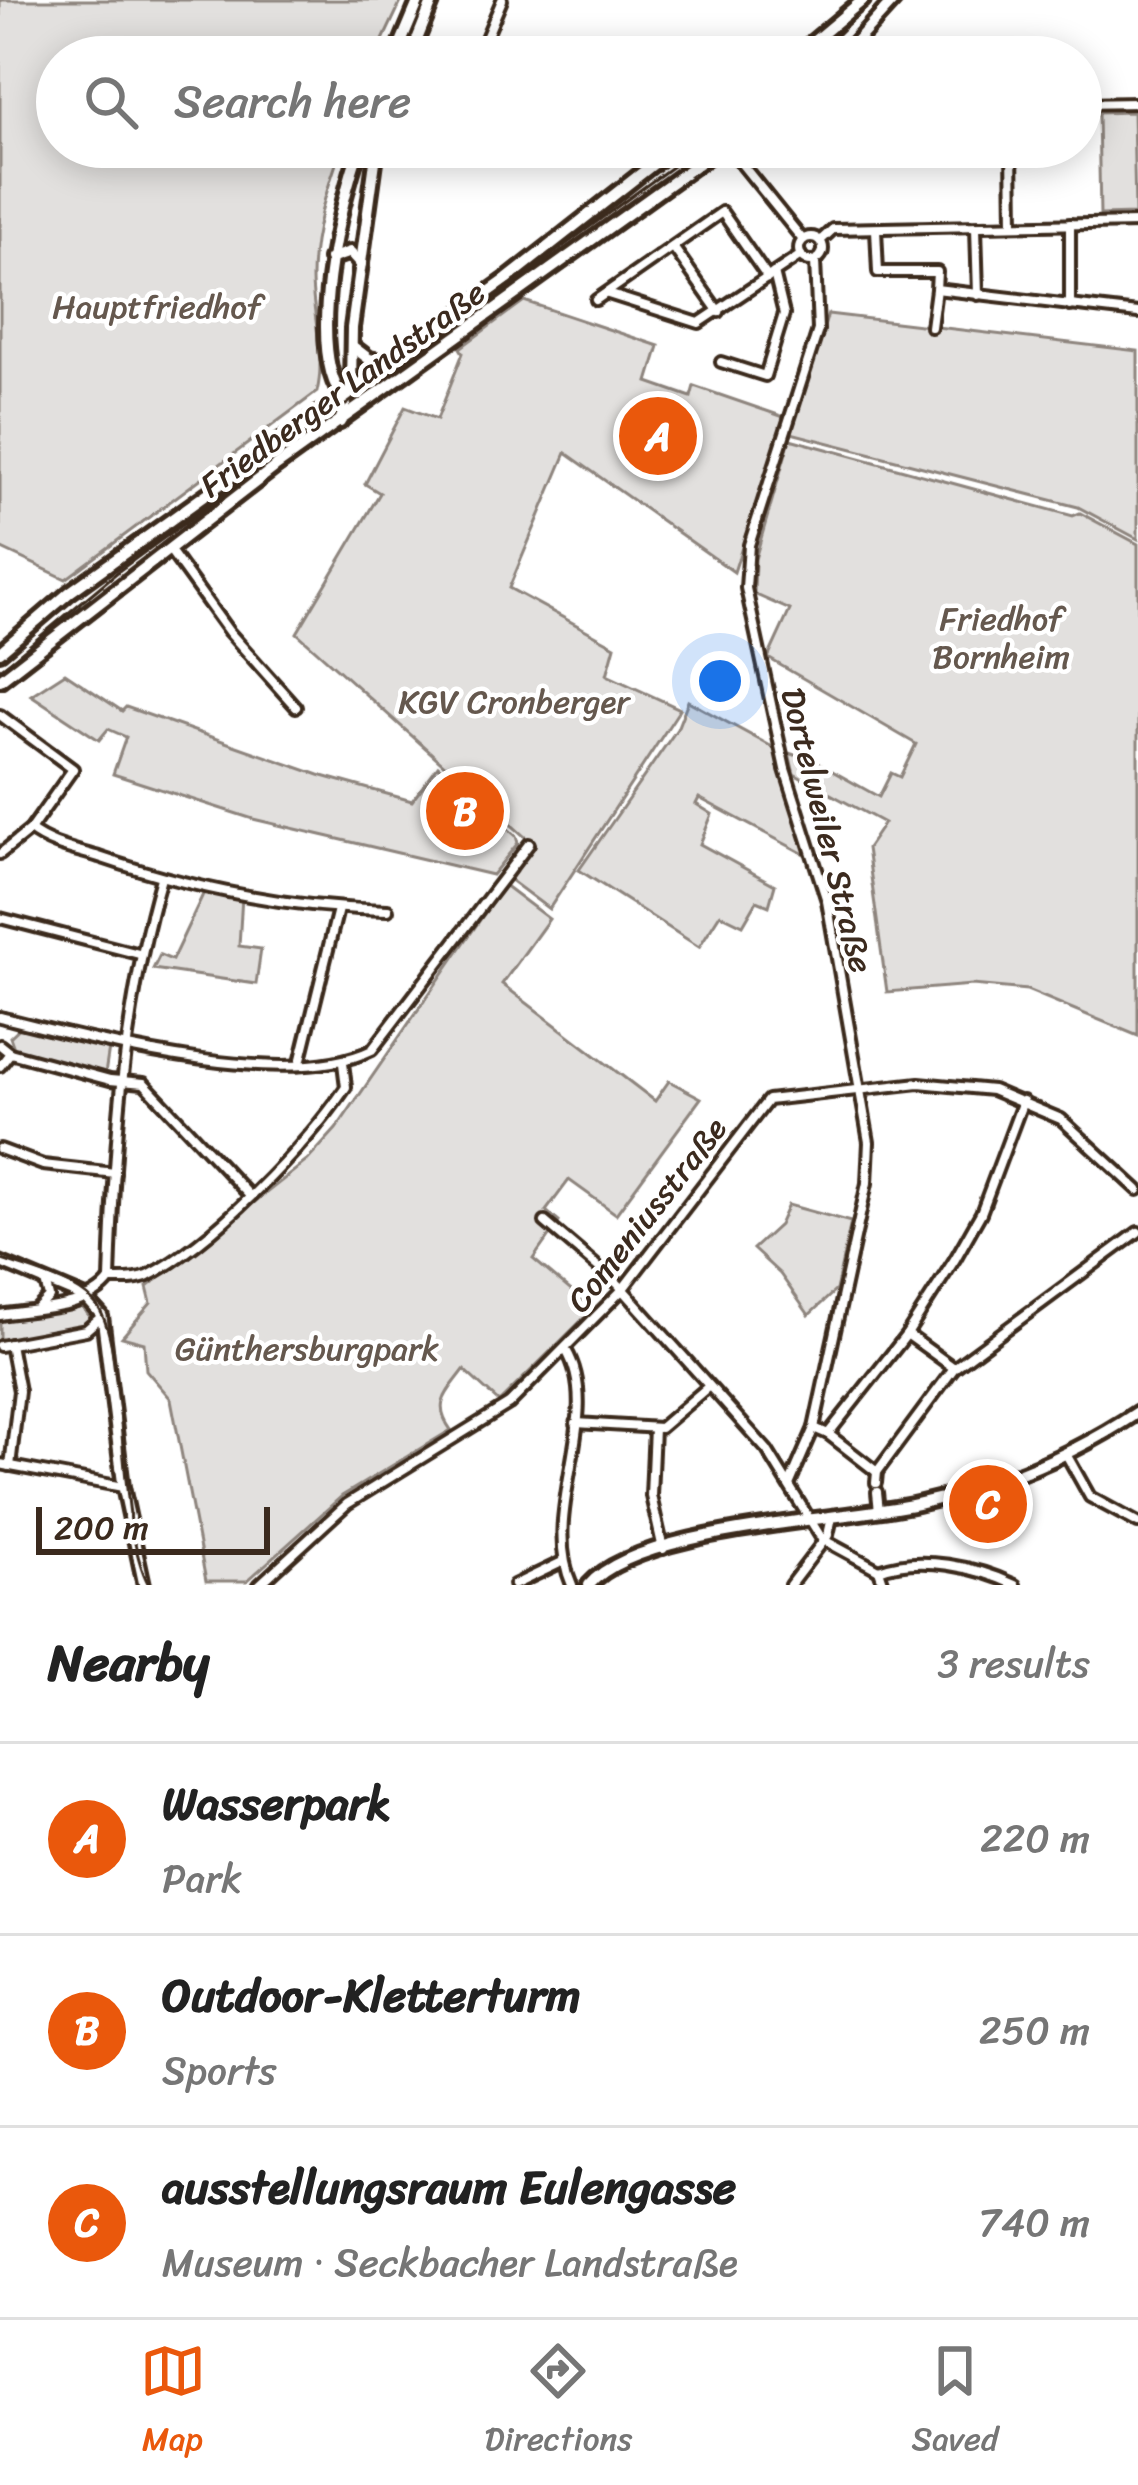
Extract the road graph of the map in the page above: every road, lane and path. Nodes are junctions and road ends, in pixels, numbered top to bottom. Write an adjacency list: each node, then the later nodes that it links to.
1 (419, 0): 6 (main road)
2 (433, 0): 7 (main road)
3 (502, 0): 8 (street)
4 (863, 0): 9 (main road)
5 (892, 1): 10 (main road)
6 (404, 36)
7 (418, 36)
8 (487, 36)
9 (820, 36)
10 (861, 36)
11 (1138, 103): 12 (street)
12 (1102, 104)
13 (353, 168): 19 (main road)
14 (374, 168): 20 (main road)
15 (648, 168): 43 (main road, Friedberger Landstraße)
16 (695, 168): 49 (main road, Friedberger Landstraße)
17 (743, 168): 26 (street)
18 (1012, 168): 23 (street)
19 (338, 211): 20 (main road); 30 (main road)
20 (366, 216): 32 (main road)
21 (1138, 223): 22 (street)
22 (1070, 224): 23 (street); 38 (street)
23 (1013, 225): 24 (street)
24 (976, 227): 25 (street); 36 (street)
25 (876, 229): 27 (street); 34 (street)
26 (803, 240): 27 (street); 29 (street)
27 (820, 241): 31 (street, Dortelweiler Straße)
28 (673, 248): 33 (street); 35 (street); 39 (street)
29 (801, 255): 31 (street); 33 (street)
30 (330, 259): 32 (main road); 45 (main road)
31 (815, 261): 72 (street, Dortelweiler Straße)
32 (361, 264): 42 (main road)
33 (771, 276): 39 (street); 44 (street)
34 (936, 289): 36 (street); 41 (street)
35 (606, 293): 37 (street); 39 (street)
36 (978, 295): 38 (street)
37 (596, 300)
38 (1070, 306): 40 (street)
39 (719, 312)
40 (1138, 314)
41 (931, 327)
42 (352, 346): 43 (main road); 46 (main road)
43 (387, 362): 46 (main road, Friedberger Landstraße)
44 (721, 362)
45 (334, 377): 47 (main road); 48 (main road)
46 (351, 386): 47 (main road, Friedberger Landstraße)
47 (343, 398): 48 (main road, Friedberger Landstraße); 49 (main road); 50 (main road)
48 (326, 403): 52 (main road, Friedberger Landstraße)
49 (361, 406): 50 (main road, Friedberger Landstraße)
50 (340, 422): 51 (main road, Friedberger Landstraße)
51 (168, 548): 53 (main road, Friedberger Landstraße); 54 (street)
52 (0, 652)
53 (0, 680)
54 (296, 707)
55 (0, 715): 56 (street)
56 (31, 830): 58 (street); 59 (street)
57 (529, 844): 69 (street)
58 (0, 854)
59 (161, 878): 60 (street); 63 (street)
60 (338, 909): 61 (street); 68 (street)
61 (388, 910)
62 (0, 918): 63 (street)
63 (139, 954): 66 (street)
64 (0, 1017): 66 (street)
65 (0, 1045): 67 (street)
66 (126, 1049): 68 (street); 71 (street)
67 (10, 1053): 70 (street); 71 (street)
68 (301, 1063): 69 (street)
69 (343, 1063): 77 (street)
70 (0, 1066)
71 (123, 1078): 75 (street); 77 (street)
72 (861, 1092): 73 (street, Comeniusstraße); 83 (street, Comeniusstraße); 96 (street, Dortelweiler Straße)
73 (1023, 1101): 76 (street, Comeniusstraße); 88 (street)
74 (0, 1149): 75 (street)
75 (115, 1173): 82 (street)
76 (1138, 1190)
77 (250, 1196): 82 (street)
78 (544, 1222): 83 (street)
79 (1138, 1232): 91 (street)
80 (0, 1262): 81 (street)
81 (42, 1278): 84 (street); 85 (street)
82 (110, 1280): 84 (street)
83 (622, 1291): 90 (street, Comeniusstraße); 92 (street)
84 (86, 1298): 85 (street); 87 (street)
85 (37, 1309): 86 (street)
86 (0, 1315)
87 (101, 1316): 89 (street); 102 (street)
88 (907, 1334): 91 (street); 97 (street)
89 (5, 1345): 99 (street)
90 (566, 1350): 94 (street); 112 (street, Comeniusstraße)
91 (954, 1368): 100 (street)
92 (709, 1386): 95 (street); 101 (street)
93 (1138, 1412): 98 (main road)
94 (576, 1423): 95 (street); 109 (street)
95 (654, 1428): 108 (street)
96 (814, 1428): 97 (street); 101 (street, Dortelweiler Straße)
97 (828, 1434): 100 (street)
98 (1066, 1454): 103 (main road); 106 (street)
99 (5, 1465): 102 (street)
100 (877, 1472): 103 (street)
101 (790, 1483): 105 (street)
102 (123, 1487): 111 (street)
103 (879, 1511): 104 (main road)
104 (832, 1516): 105 (main road); 107 (street)
105 (809, 1518): 107 (street); 108 (main road)
106 (1138, 1523)
107 (822, 1539): 110 (street); 116 (street)
108 (663, 1549): 115 (main road)
109 (562, 1562): 113 (street); 114 (street)
110 (879, 1570): 117 (street); 118 (street)
111 (146, 1583)
112 (259, 1585)
113 (514, 1585)
114 (572, 1585)
115 (589, 1585)
116 (790, 1585)
117 (884, 1585)
118 (1016, 1585)

